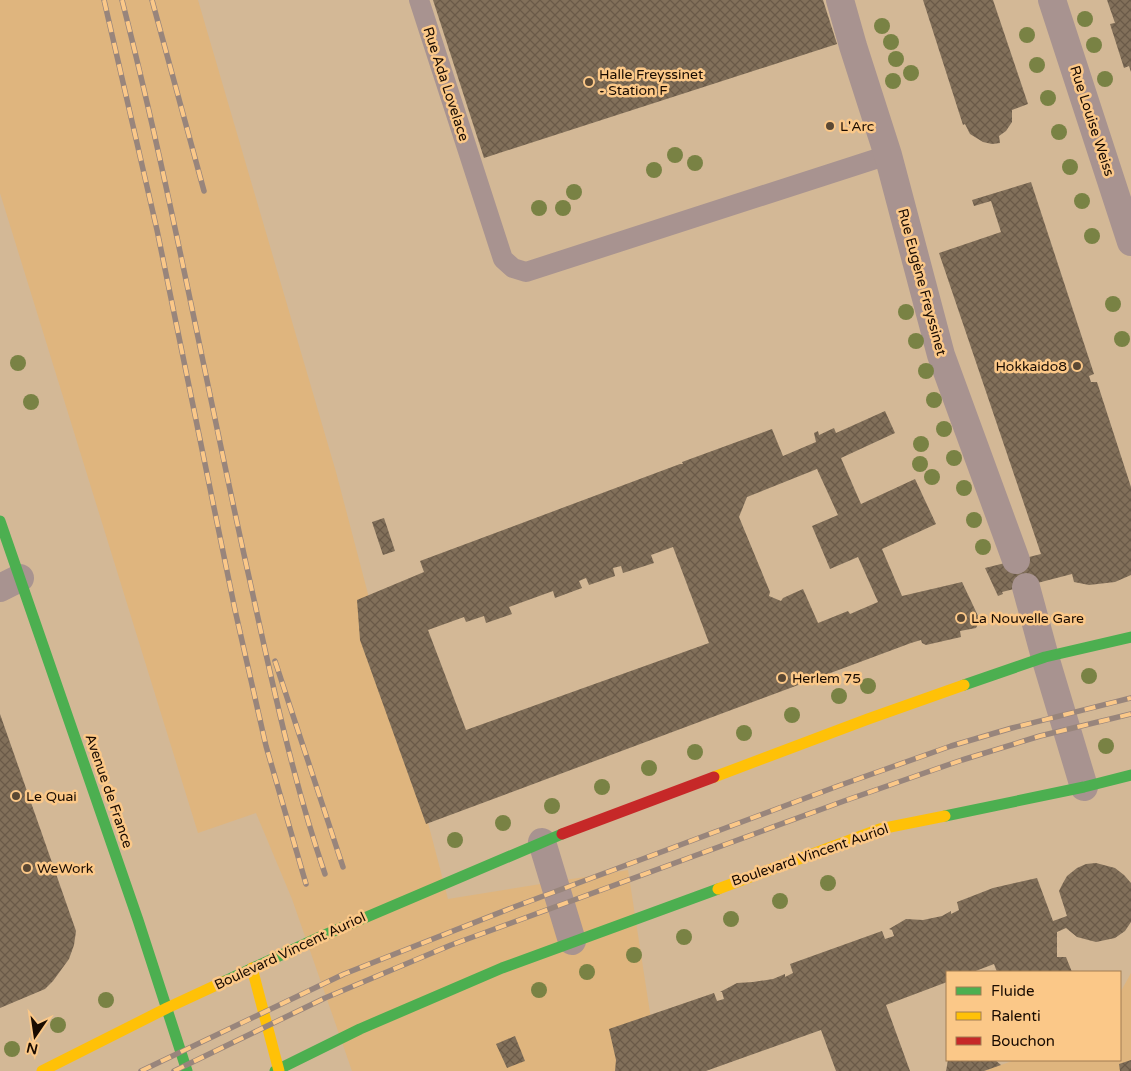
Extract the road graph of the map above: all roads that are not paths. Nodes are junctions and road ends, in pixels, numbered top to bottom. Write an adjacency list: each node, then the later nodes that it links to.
1 (419, 0): 4 (lane, Rue Ada Lovelace)
2 (840, 0): 4 (street, Rue Eugène Freyssinet)
3 (1052, 0): 5 (street, Rue Louise Weiss)
4 (888, 155): 7 (street, Rue Eugène Freyssinet)
5 (1131, 242)
6 (0, 521): 8 (main road, Avenue de France)
7 (1016, 560)
8 (10, 583): 17 (main road, Avenue de France)
9 (1026, 587): 11 (street)
10 (1131, 637): 11 (main road, Boulevard Vincent Auriol)
11 (1045, 657): 13 (street); 14 (main road, Boulevard Vincent Auriol)
12 (1131, 775): 13 (main road, Boulevard Vincent Auriol)
13 (1084, 787): 15 (main road, Boulevard Vincent Auriol)
14 (542, 842): 15 (street); 16 (main road, Boulevard Vincent Auriol)
15 (572, 941): 18 (main road, Boulevard Vincent Auriol)
16 (252, 968): 17 (main road, Boulevard Vincent Auriol); 18 (main road)
17 (167, 1008): 19 (main road, Boulevard Vincent Auriol); 20 (main road, Avenue de France)
18 (277, 1070)
19 (42, 1071)
20 (187, 1071)

